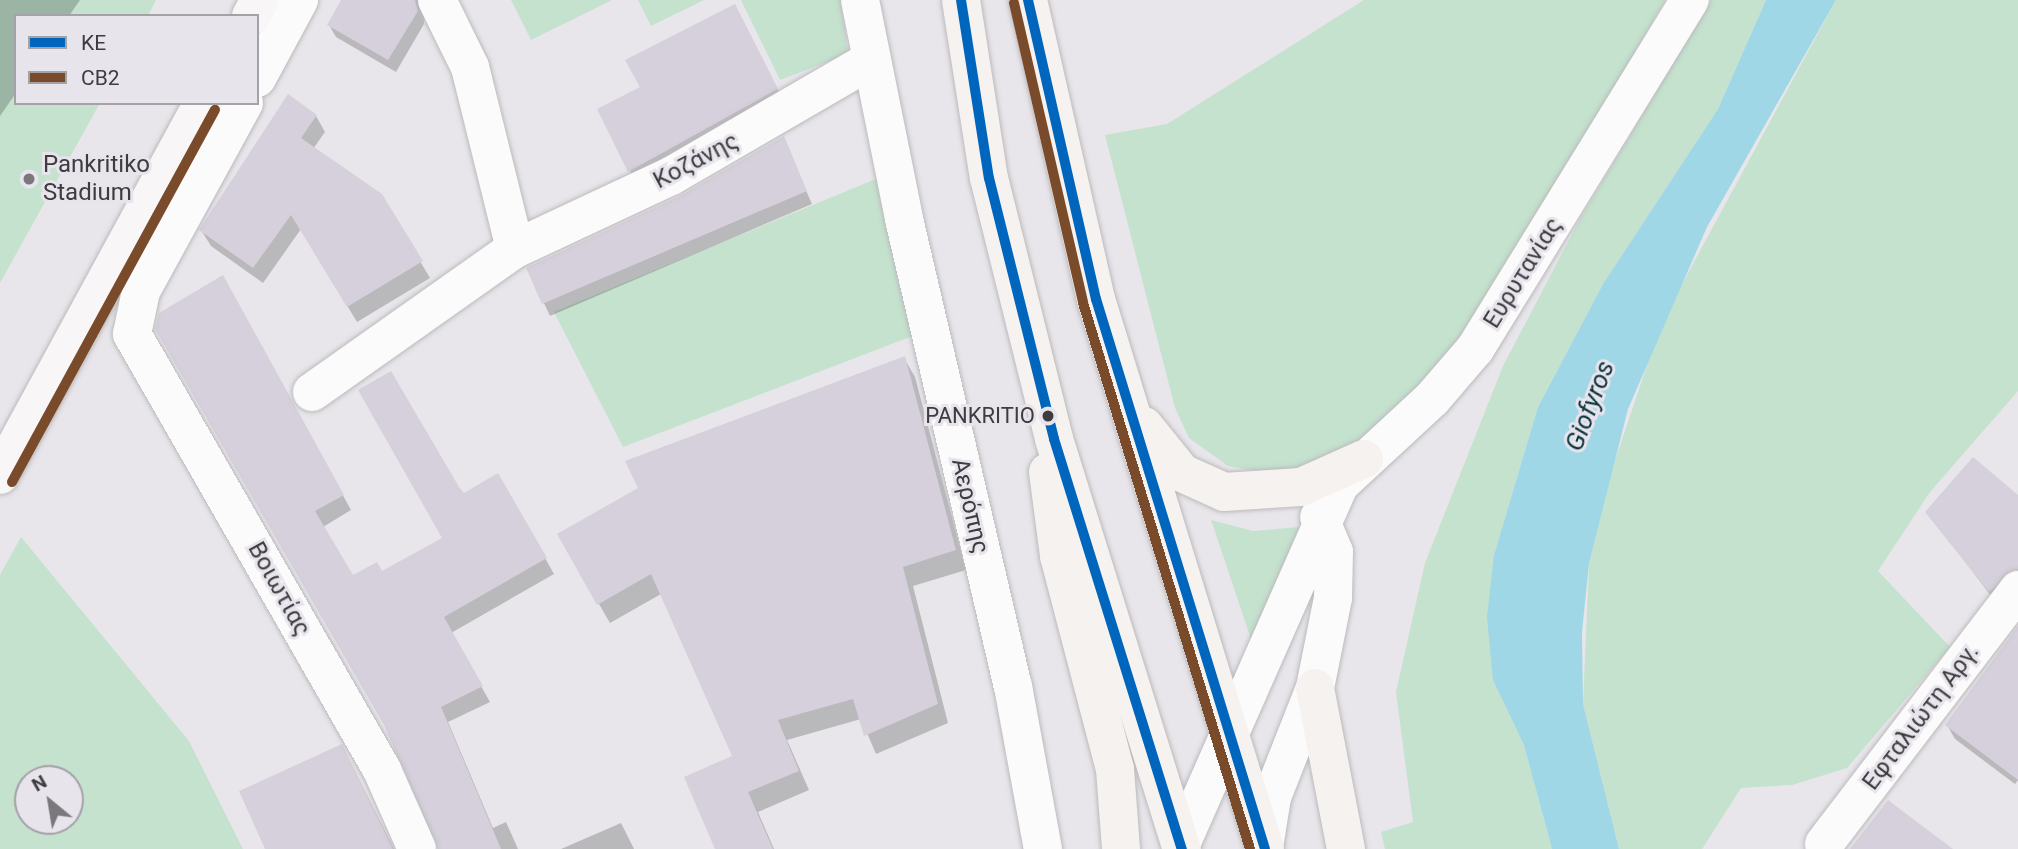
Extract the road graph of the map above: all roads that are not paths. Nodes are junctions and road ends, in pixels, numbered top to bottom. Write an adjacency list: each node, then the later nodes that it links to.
1 (299, 0): 8 (street)
2 (437, 0): 11 (street)
3 (860, 0): 7 (street, Αερόπης)
4 (961, 0): 14 (main road)
5 (1028, 0): 13 (main road)
6 (1690, 0): 15 (street, Ευρυτανίας)
7 (870, 60): 11 (street, Κοζάνης); 25 (street, Αερόπης)
8 (259, 74)
9 (202, 105): 16 (main road)
10 (243, 105): 24 (street, Βοιωτίας)
11 (514, 249): 12 (street, Κοζάνης)
12 (312, 392)
13 (1128, 403): 15 (main road); 20 (main road)
14 (1054, 439): 22 (main road); 26 (main road)
15 (1364, 459): 17 (street, Ευρυτανίας)
16 (0, 475)
17 (1319, 517): 19 (street); 20 (street, Ευρυτανίας)
18 (2018, 590): 21 (street, Εφταλιώτη Αργ.)
19 (1315, 688): 23 (street); 27 (main road)
20 (1231, 727): 22 (street, Ευρυτανίας); 23 (main road)
21 (1824, 844)
22 (1182, 847)
23 (1264, 848)
24 (417, 849)
25 (1042, 849)
26 (1121, 849)
27 (1346, 849)

